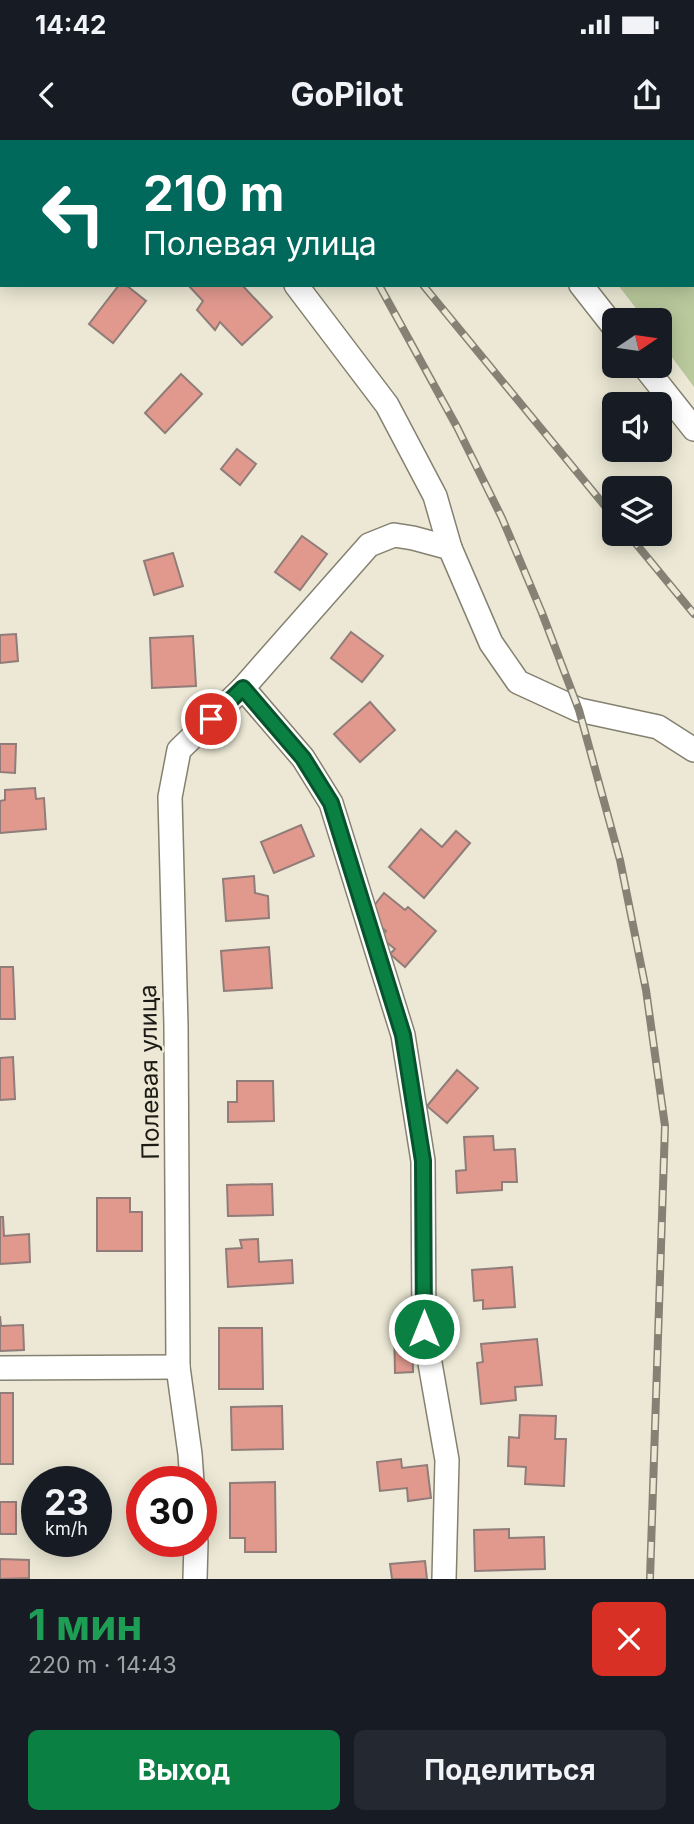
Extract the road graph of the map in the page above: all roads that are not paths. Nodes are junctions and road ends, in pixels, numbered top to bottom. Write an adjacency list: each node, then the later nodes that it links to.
1 (298, 287): 6 (street)
2 (583, 287): 3 (street)
3 (602, 312)
4 (654, 378): 5 (street)
5 (694, 429)
6 (450, 548): 7 (street, Полевая улица); 8 (street)
7 (243, 688): 9 (street, Полевая улица); 14 (street)
8 (694, 750)
9 (178, 1367): 10 (street); 11 (street, Полевая улица)
10 (0, 1368)
11 (191, 1466)
12 (195, 1557): 13 (street)
13 (195, 1579)
14 (444, 1579)

